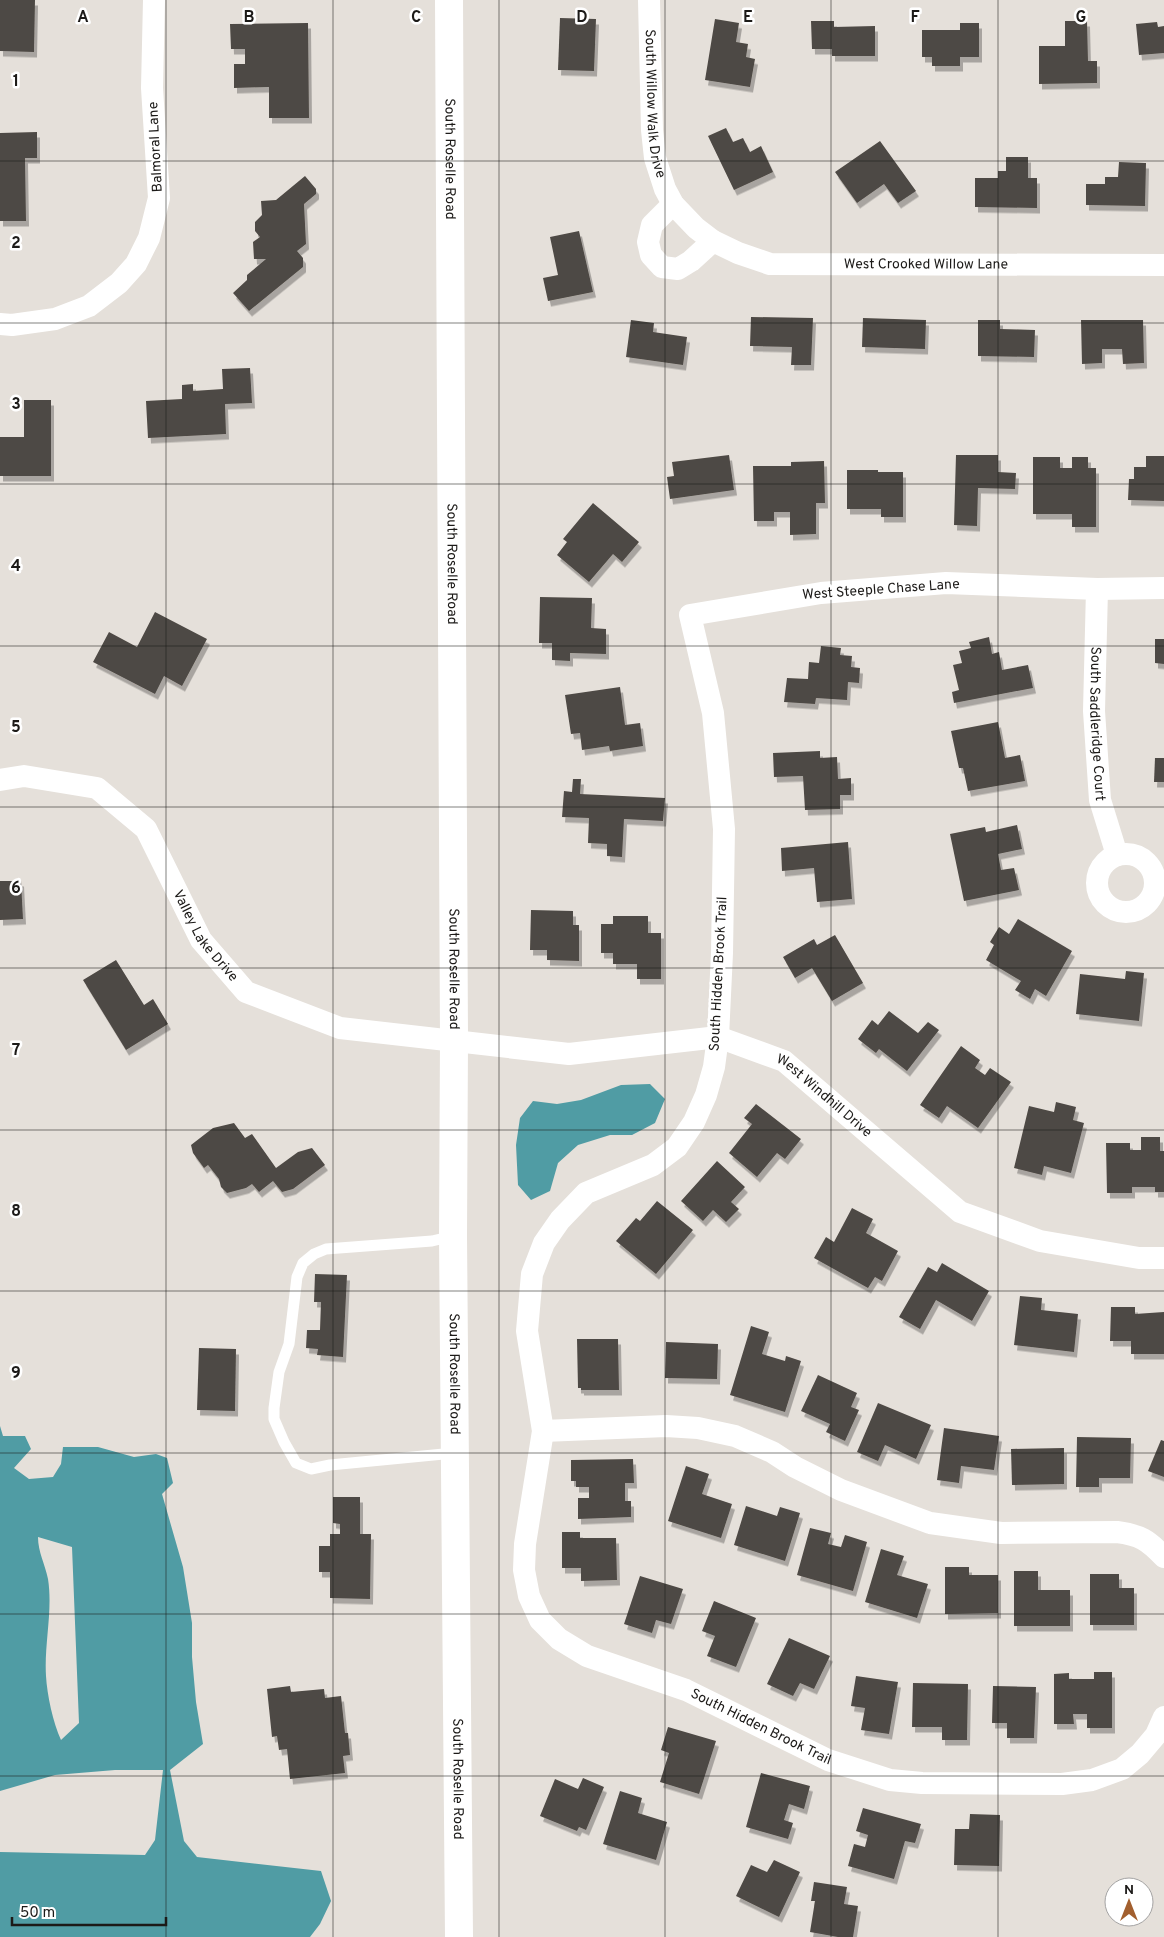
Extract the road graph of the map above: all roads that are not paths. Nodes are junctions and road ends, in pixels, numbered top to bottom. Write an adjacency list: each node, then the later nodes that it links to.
1 (154, 0): 7 (street, Balmoral Lane)
2 (449, 0): 14 (main road, South Roselle Road)
3 (650, 0): 4 (street, South Willow Walk Drive)
4 (673, 204): 5 (street, South Willow Walk Drive); 5 (street)
5 (704, 235): 6 (street, West Crooked Willow Lane)
6 (1164, 266)
7 (0, 324)
8 (1164, 588): 9 (street, West Steeple Chase Lane)
9 (1097, 589): 10 (street, West Steeple Chase Lane); 12 (street, South Saddleridge Court)
10 (690, 615): 13 (street, South Hidden Brook Trail)
11 (0, 780): 14 (street, Valley Lake Drive)
12 (1117, 856)
13 (718, 1037): 14 (street, West Windhill Drive); 16 (street, West Windhill Drive); 17 (street, South Hidden Brook Trail)
14 (454, 1040): 15 (main road, South Roselle Road)
15 (452, 1236): 18 (main road, South Roselle Road); 18 (lane)
16 (1164, 1258)
17 (543, 1431): 19 (street); 20 (street, South Hidden Brook Trail)
18 (454, 1454): 21 (main road, South Roselle Road)
19 (1164, 1557)
20 (1164, 1717)
21 (459, 1937)

